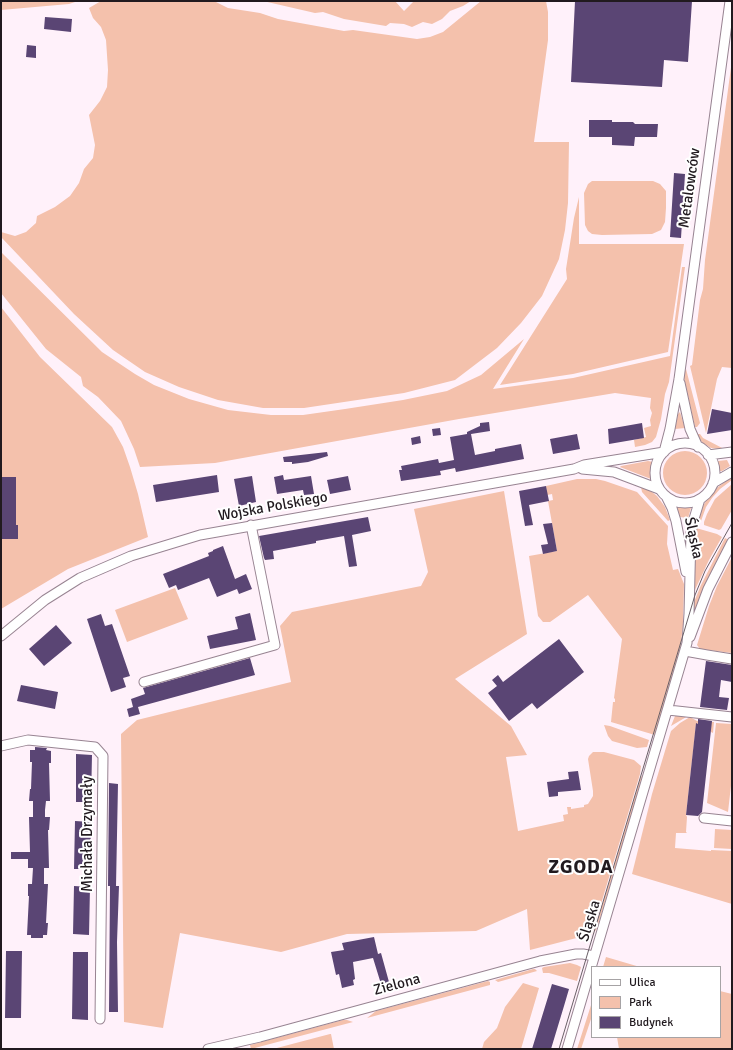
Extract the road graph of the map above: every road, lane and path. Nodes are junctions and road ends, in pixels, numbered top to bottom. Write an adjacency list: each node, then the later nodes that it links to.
1 (730, 1): 2 (street, Metalowców)
2 (678, 379): 3 (street); 4 (street, Metalowców)
3 (698, 447): 4 (street); 6 (street)
4 (664, 452): 7 (street, Wojska Polskiego); 10 (street)
5 (732, 452): 6 (street)
6 (708, 455): 9 (street)
7 (574, 468): 10 (street, Wojska Polskiego); 13 (street, Wojska Polskiego)
8 (732, 472): 9 (street)
9 (713, 483): 12 (street)
10 (660, 489): 11 (street)
11 (666, 496): 12 (street); 15 (street, Śląska)
12 (700, 499): 15 (street, Śląska)
13 (251, 525): 16 (street, Wojska Polskiego); 19 (street)
14 (732, 542): 17 (street)
15 (689, 586): 17 (street, Śląska)
16 (1, 636)
17 (686, 647): 18 (street); 20 (street, Śląska)
18 (732, 659)
19 (144, 682)
20 (668, 710): 21 (street); 25 (street, Śląska)
21 (732, 717)
22 (1, 746): 28 (street, Michała Drzymały)
23 (704, 818): 24 (street)
24 (732, 821)
25 (594, 956): 26 (street, Śląska); 29 (street, Zielona)
26 (591, 966)
27 (591, 966): 30 (street, Śląska)
28 (100, 1019)
29 (208, 1049)
30 (567, 1049)

